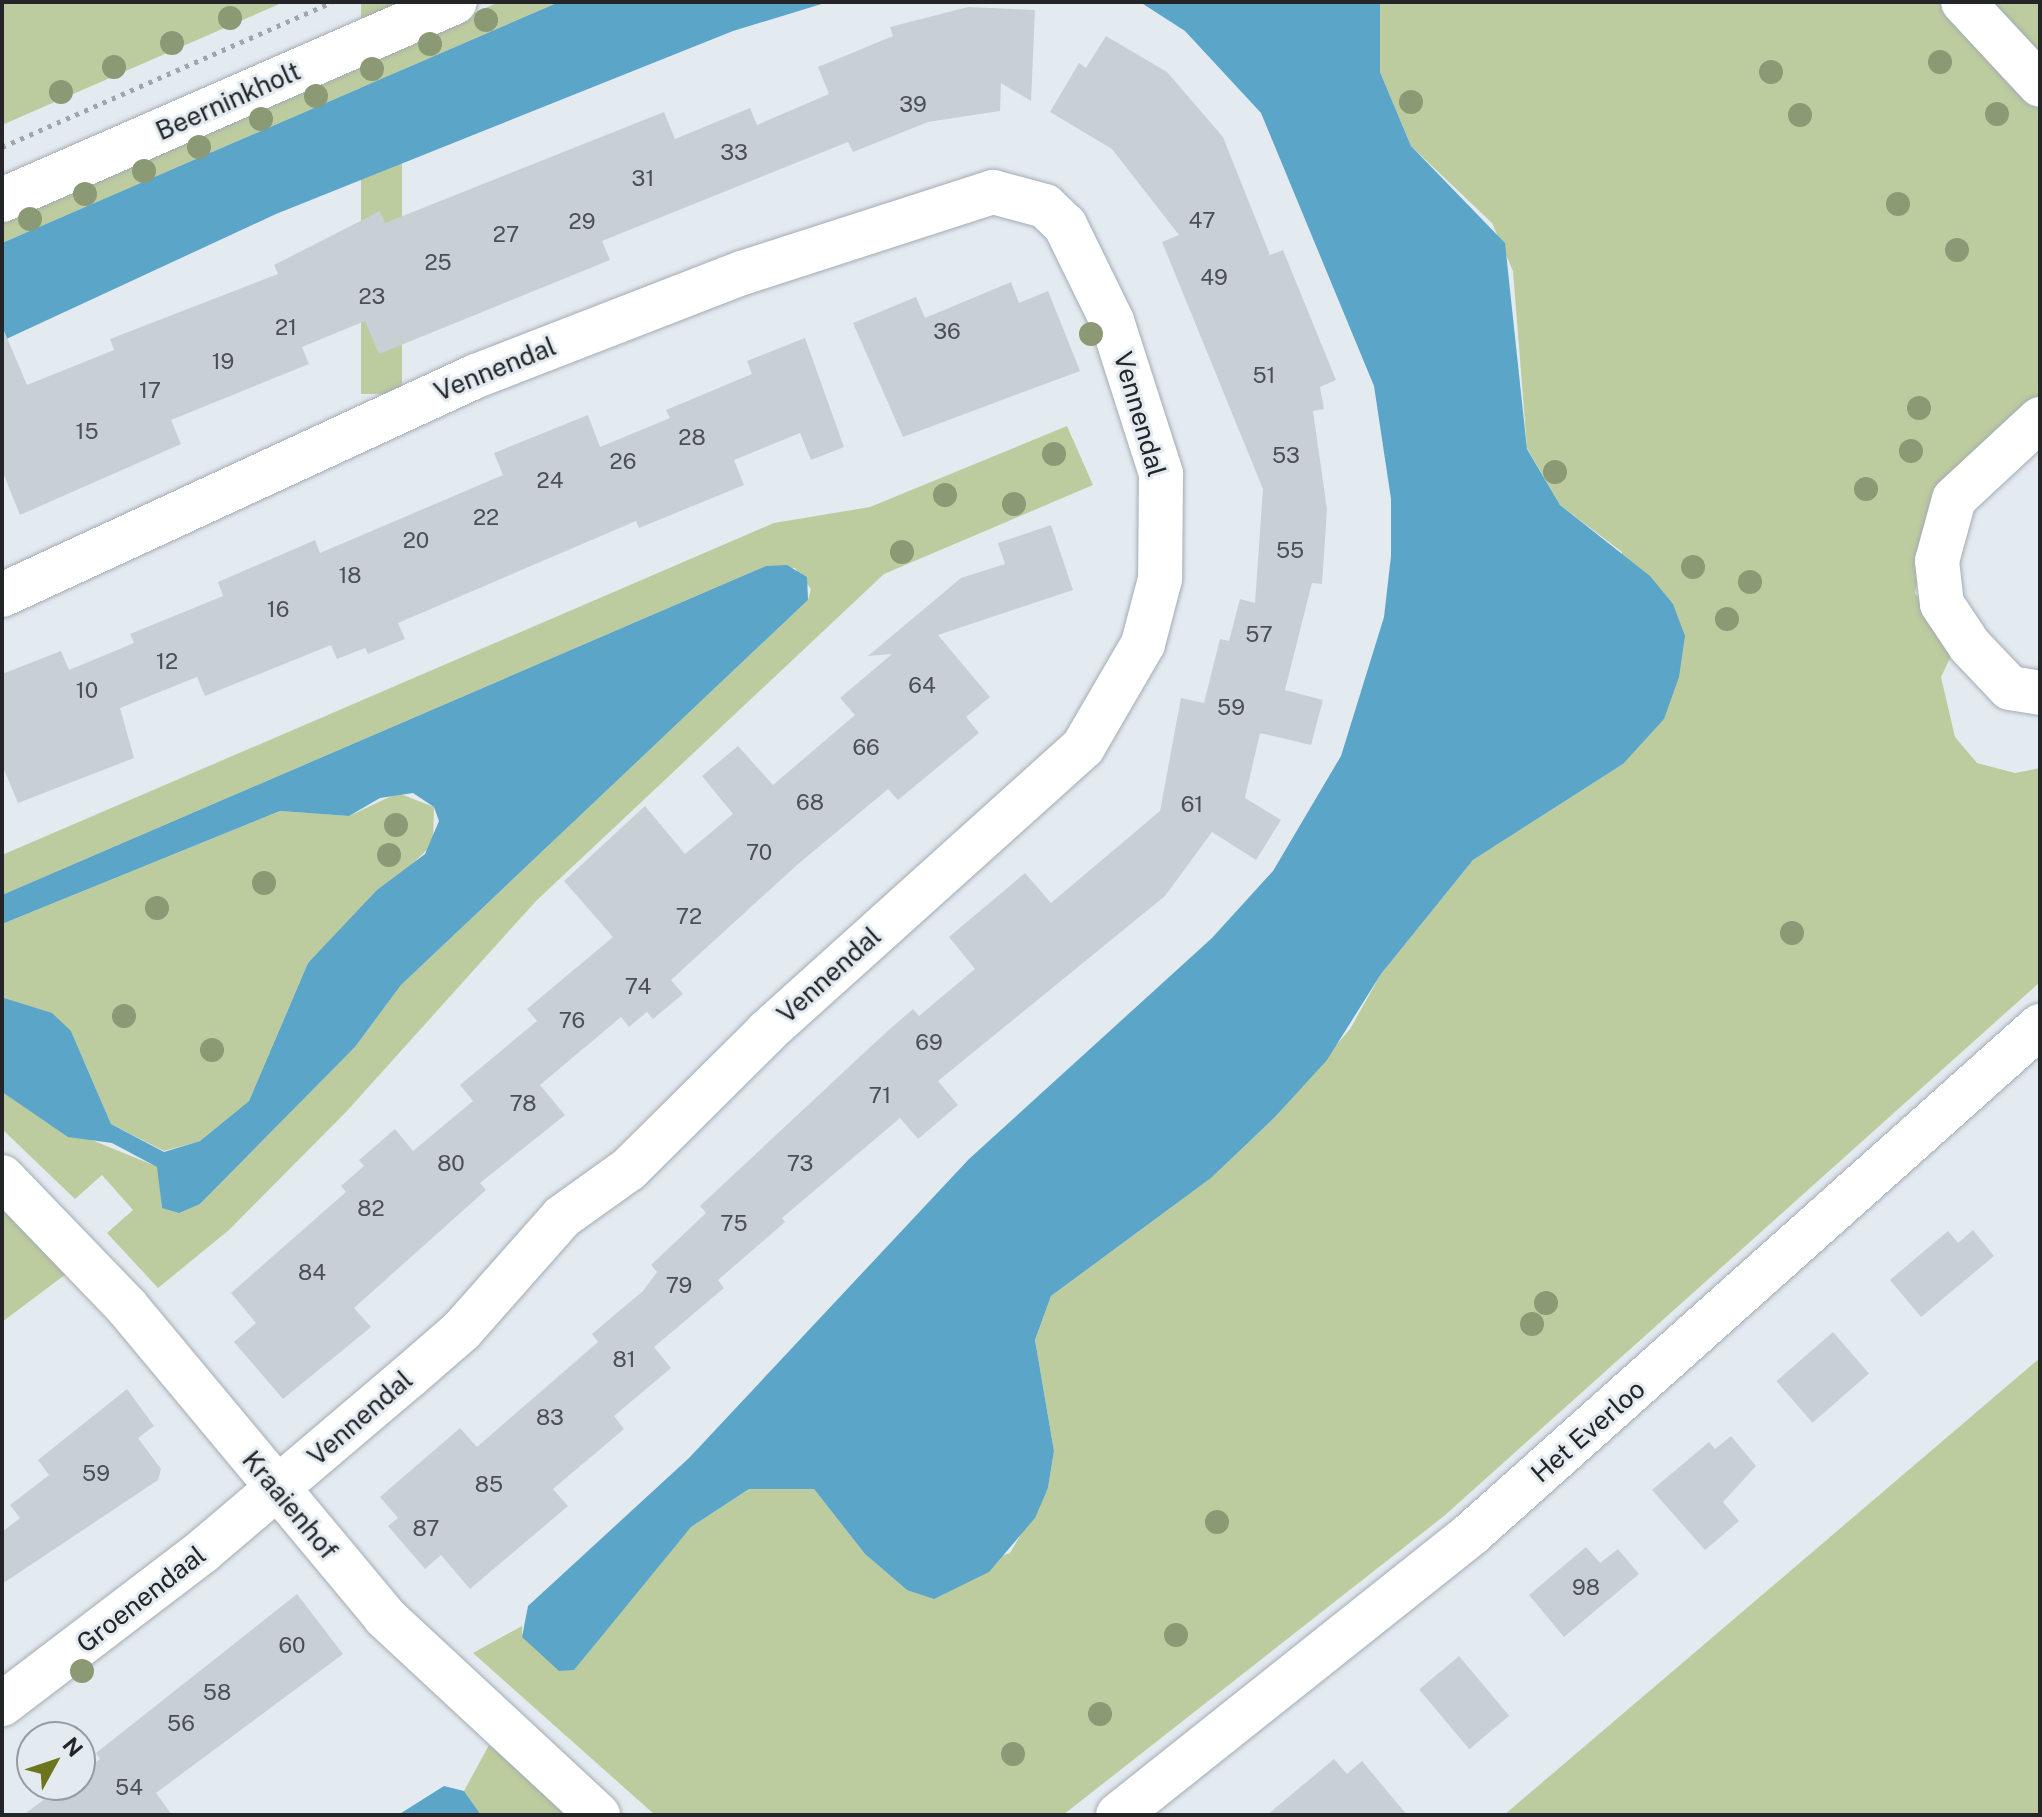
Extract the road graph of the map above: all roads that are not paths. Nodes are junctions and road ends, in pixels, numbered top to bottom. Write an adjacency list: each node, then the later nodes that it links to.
1 (455, 2): 4 (street, Beerninkholt)
2 (1963, 2): 3 (street)
3 (2040, 85)
4 (2, 200)
5 (2040, 419): 7 (street)
6 (2, 595): 10 (street, Vennendal)
7 (2040, 693)
8 (2040, 1026): 13 (street, Het Everloo)
9 (2, 1177): 10 (street, Kraaienhof)
10 (276, 1490): 11 (street, Groenendaal); 12 (street, Kraaienhof)
11 (2, 1704)
12 (598, 1815)
13 (1118, 1815)

